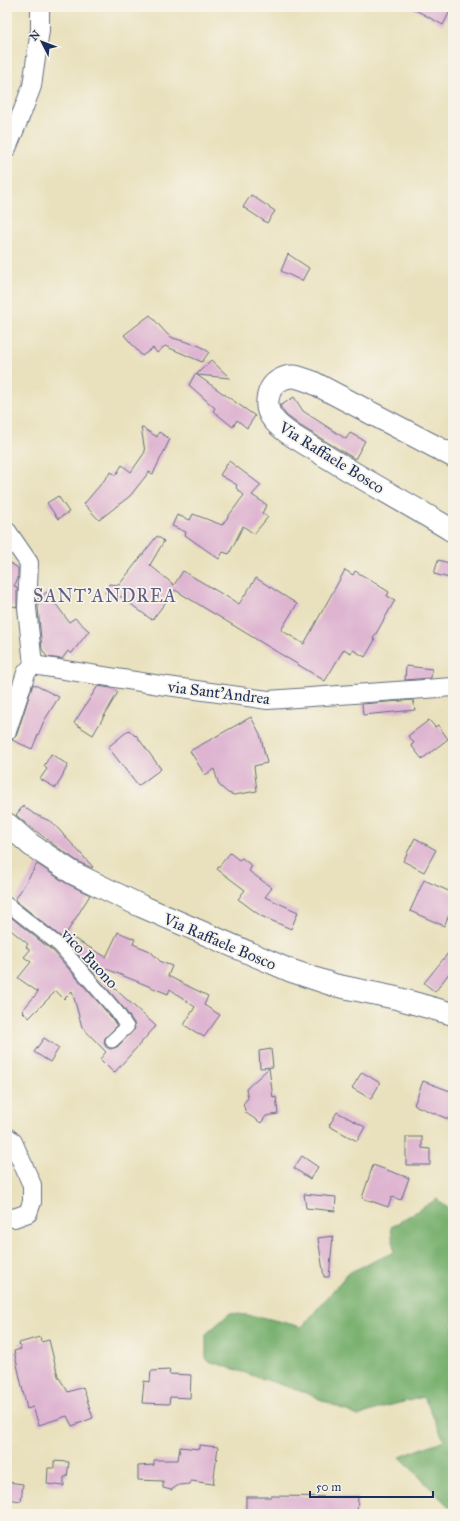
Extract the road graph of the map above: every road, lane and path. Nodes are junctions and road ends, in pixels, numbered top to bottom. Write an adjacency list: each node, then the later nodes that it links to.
1 (40, 7): 2 (street)
2 (7, 148)
3 (453, 456): 5 (street, Via Raffaele Bosco)
4 (7, 531): 6 (street)
5 (453, 531)
6 (33, 665): 7 (street, via Sant'Andrea); 8 (street)
7 (453, 686)
8 (7, 731)
9 (7, 824): 11 (street, Via Raffaele Bosco)
10 (7, 904): 12 (street, vico Buono)
11 (453, 1014)
12 (112, 1041)
13 (7, 1137): 14 (street)
14 (7, 1217)

